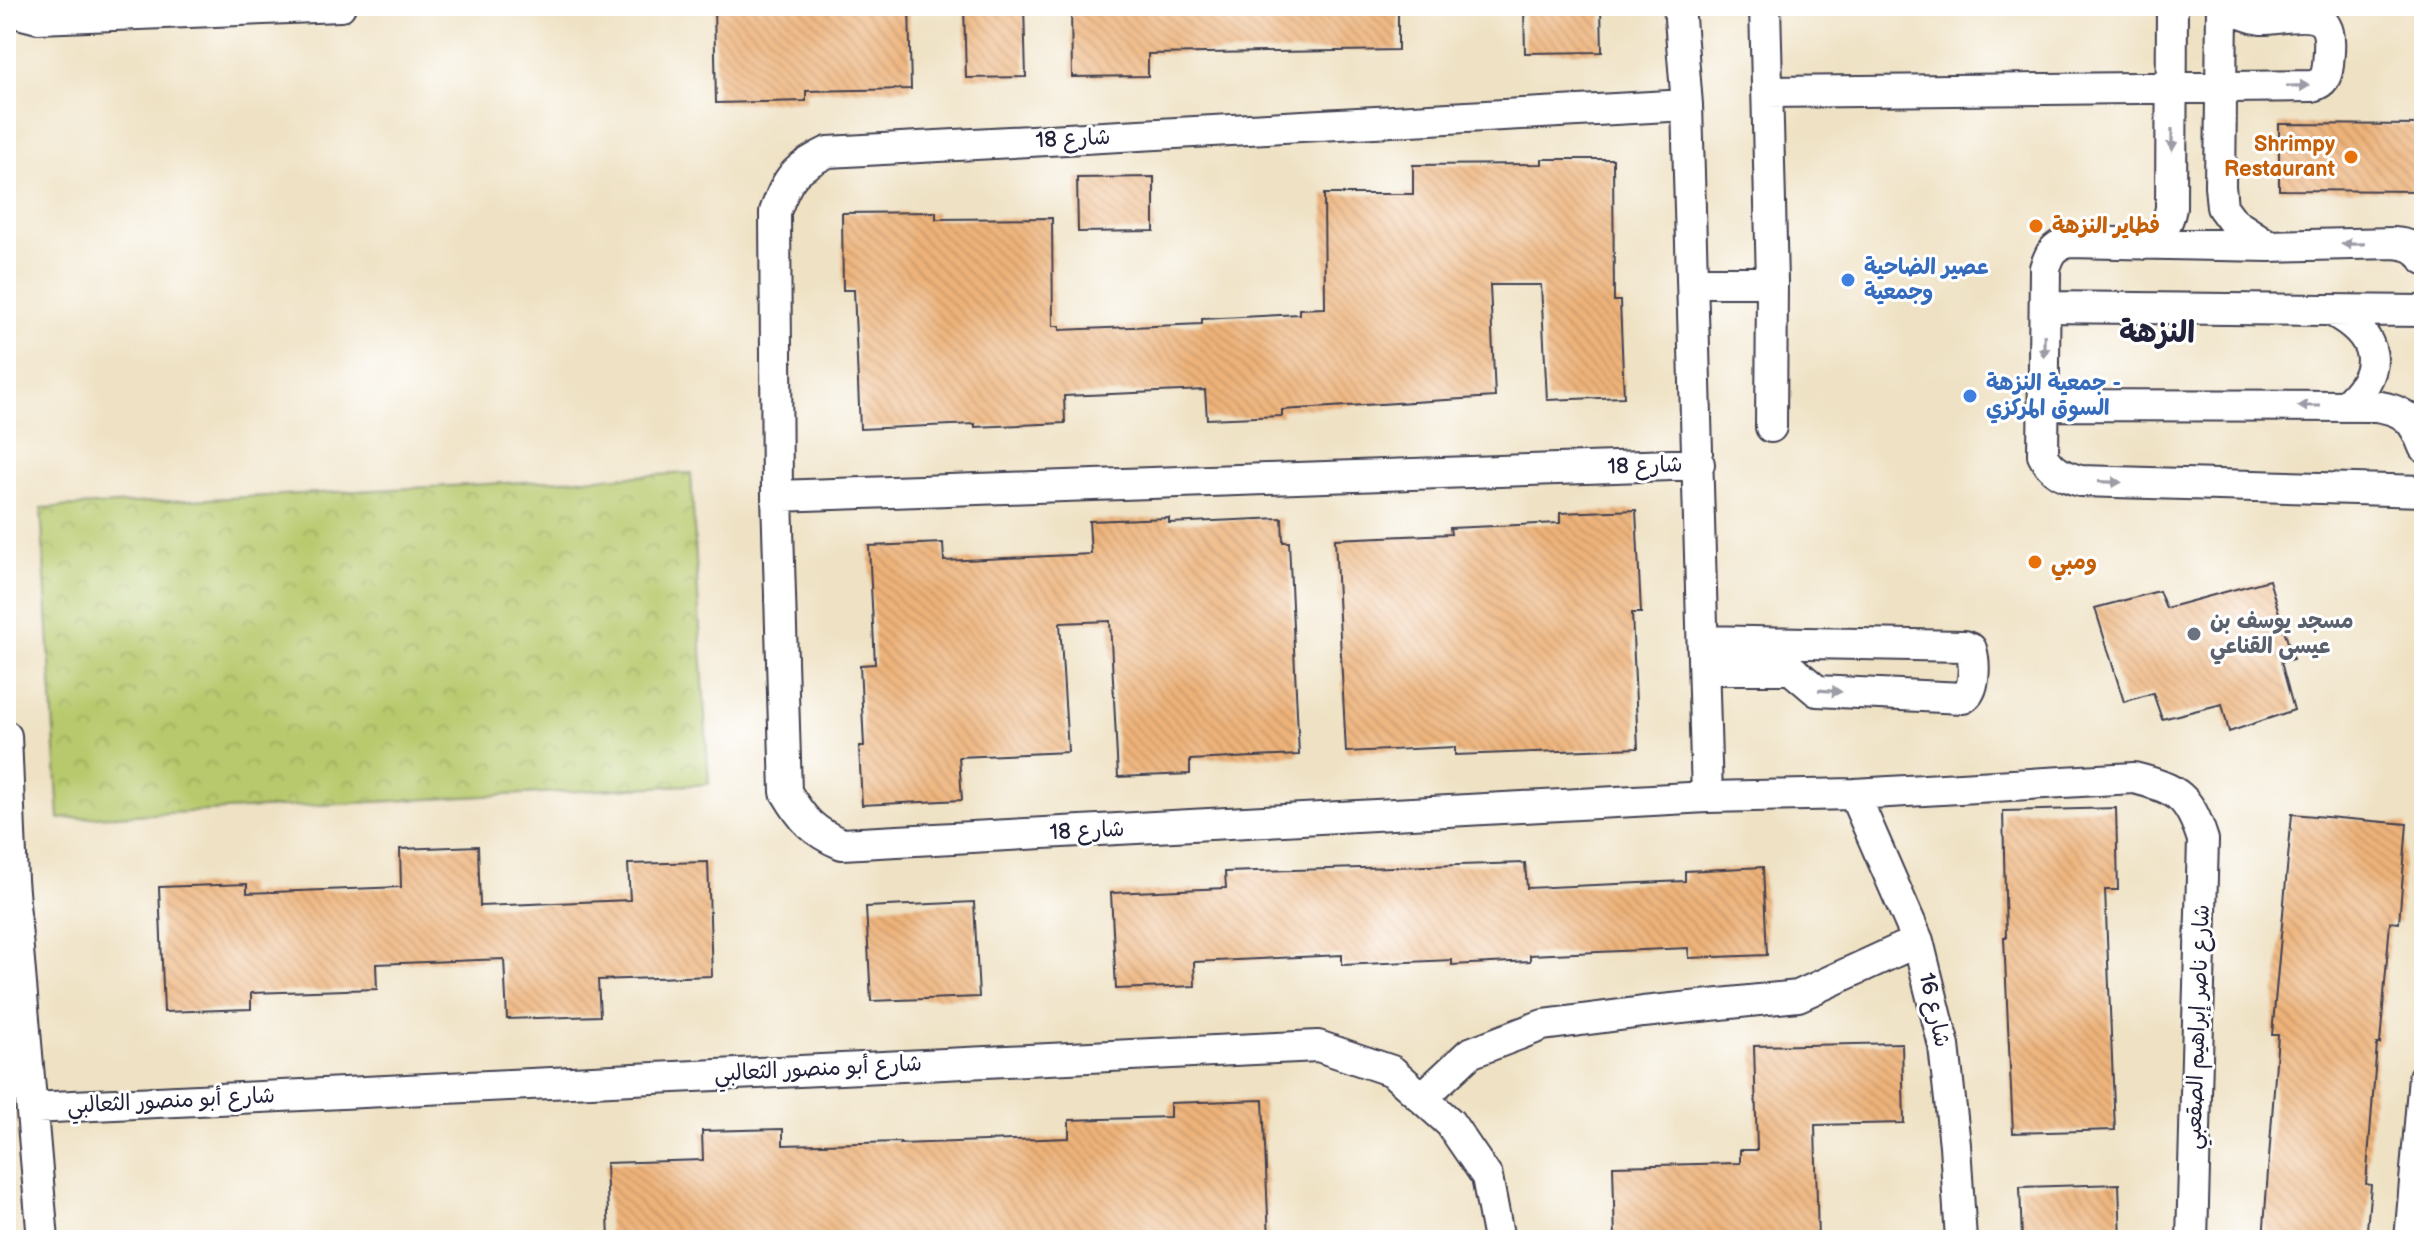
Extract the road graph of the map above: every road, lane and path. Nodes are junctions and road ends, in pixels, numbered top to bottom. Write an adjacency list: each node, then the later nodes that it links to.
1 (340, 6): 7 (street)
2 (1679, 6): 12 (street, شارع 18)
3 (1765, 6): 11 (street)
4 (2172, 6): 9 (street)
5 (2224, 6): 10 (street); 10 (street, one-way to 5)
6 (6, 10): 7 (street)
7 (38, 18): 8 (street)
8 (6, 32)
9 (2172, 87): 10 (street); 11 (street); 13 (street, one-way to 13)
10 (2220, 87): 14 (street)
11 (1767, 92): 17 (street)
12 (1687, 105): 16 (street, شارع 18); 29 (street, شارع 18)
13 (2145, 244): 14 (street); 18 (street)
14 (2269, 246): 15 (street, one-way to 14)
15 (2424, 259)
16 (1693, 282): 17 (street); 26 (street, شارع 18)
17 (1772, 282): 24 (street)
18 (2045, 307): 19 (street); 21 (street, one-way to 21)
19 (2332, 311): 20 (street); 22 (street)
20 (2424, 311)
21 (2044, 405): 22 (street, one-way to 21); 27 (street, one-way to 27)
22 (2345, 406): 25 (street)
23 (2424, 425): 25 (street)
24 (1771, 427)
25 (2424, 446): 27 (street)
26 (1699, 464): 29 (street, شارع 18); 30 (street, شارع 18)
27 (2386, 490): 28 (street)
28 (2424, 491)
29 (777, 496): 34 (street, شارع 18)
30 (1703, 655): 31 (street); 34 (street, شارع 18)
31 (1791, 656): 31 (street, one-way to 31)
32 (6, 736): 36 (street)
33 (1854, 794): 34 (street, شارع 18); 35 (street, شارع 18); 37 (street, شارع 16)
34 (1707, 797)
35 (2195, 816): 44 (street, شارع ناصر إبراهيم الصقعبي)
36 (9, 881): 40 (street)
37 (1918, 941): 39 (street); 43 (street, شارع 16)
38 (2424, 1077): 45 (street)
39 (1422, 1098): 40 (street, شارع أبو منصور الثعالبي); 42 (street, شارع أبو منصور الثعالبي)
40 (32, 1108): 41 (street)
41 (43, 1240)
42 (1499, 1240)
43 (1961, 1240)
44 (2192, 1240)
45 (2410, 1240)

